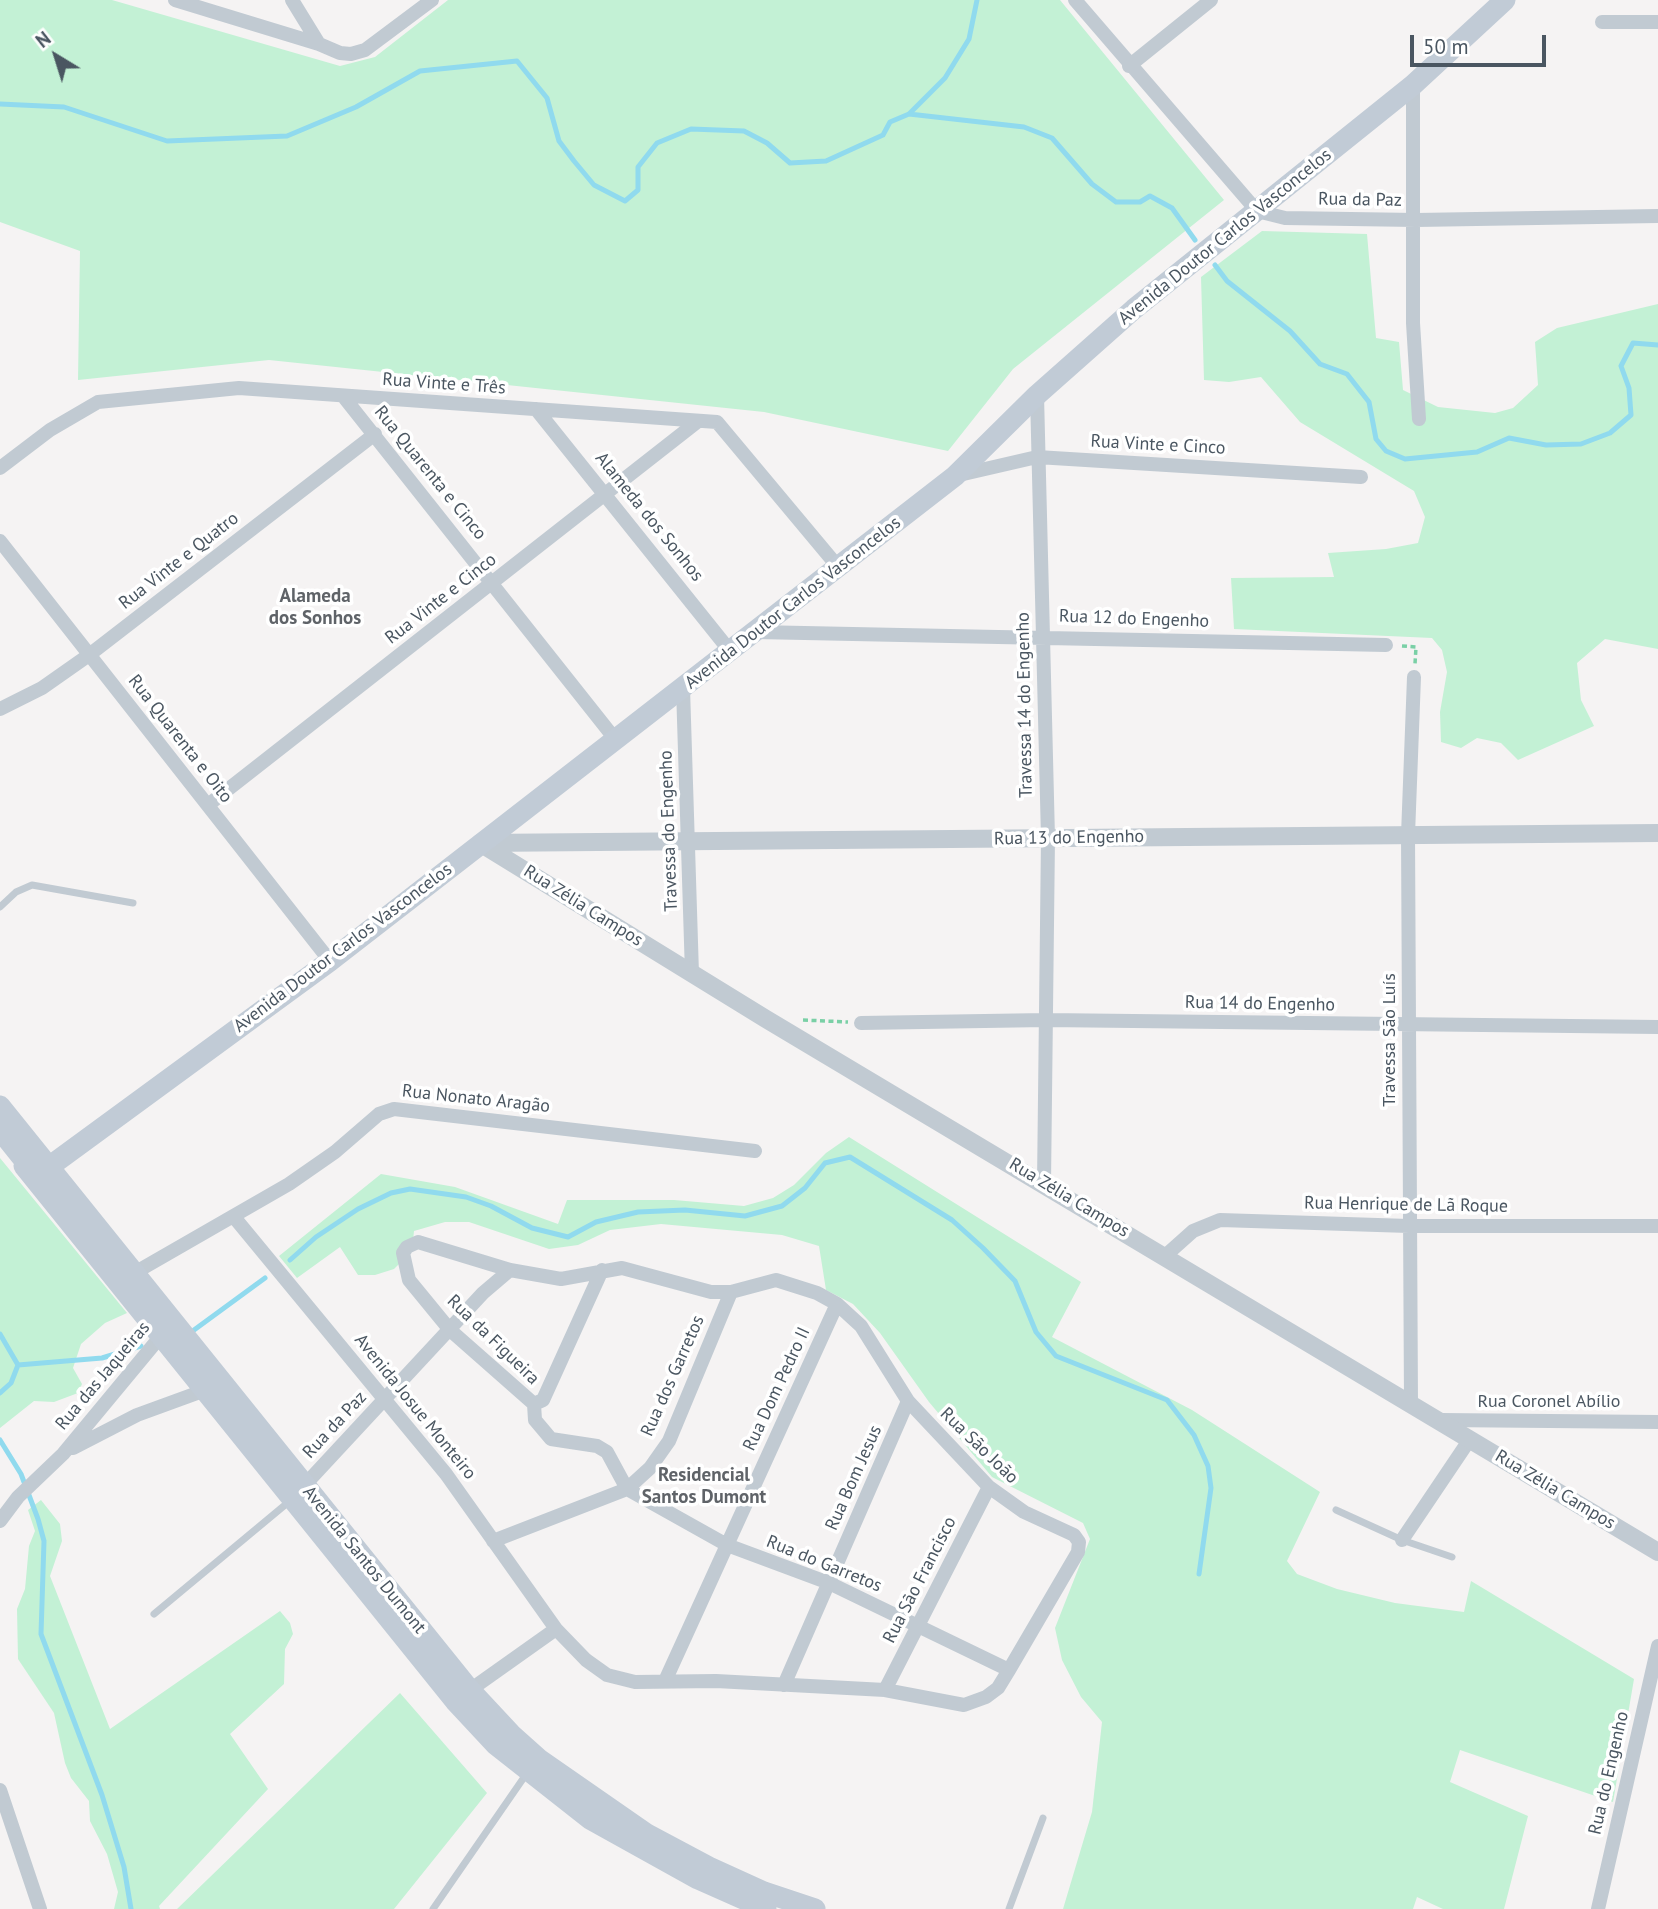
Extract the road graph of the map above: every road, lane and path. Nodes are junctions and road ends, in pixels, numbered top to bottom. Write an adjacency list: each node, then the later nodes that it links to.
1 (175, 0): 9 (street)
2 (292, 0): 9 (street)
3 (432, 0): 9 (street)
4 (1075, 0): 10 (street)
5 (1211, 0): 10 (street)
6 (1505, 0): 11 (main road, Avenida Doutor Carlos Vasconcelos)
7 (1602, 22): 8 (street)
8 (1658, 22)
9 (318, 44)
10 (1129, 66): 12 (street)
11 (1413, 85): 12 (main road, Avenida Doutor Carlos Vasconcelos); 14 (street)
12 (1257, 211): 14 (street, Rua da Paz); 15 (main road, Avenida Doutor Carlos Vasconcelos)
13 (1658, 216): 14 (street, Rua da Paz)
14 (1416, 220): 18 (street)
15 (1037, 395): 21 (street, Travessa 14 do Engenho); 23 (main road, Avenida Doutor Carlos Vasconcelos)
16 (344, 396): 17 (street, Rua Vinte e Três); 20 (street, Rua Quarenta e Cinco); 22 (street, Rua Vinte e Três)
17 (536, 409): 19 (street, Rua Vinte e Três); 25 (street, Alameda dos Sonhos)
18 (1419, 419)
19 (697, 422): 25 (street, Rua Vinte e Cinco); 27 (street, Rua Vinte e Três)
20 (375, 434): 28 (street, Rua Quarenta e Cinco); 33 (street, Rua Vinte e Quatro)
21 (1037, 457): 23 (street, Rua Vinte e Cinco); 24 (street, Rua Vinte e Cinco); 30 (street, Travessa 14 do Engenho)
22 (0, 468)
23 (956, 476): 27 (main road, Avenida Doutor Carlos Vasconcelos)
24 (1361, 477)
25 (606, 493): 28 (street, Rua Vinte e Cinco); 32 (street, Alameda dos Sonhos)
26 (0, 541): 33 (street, Rua Quarenta e Oito)
27 (839, 568): 29 (main road, Avenida Doutor Carlos Vasconcelos)
28 (492, 583): 37 (street, Rua Quarenta e Cinco); 38 (street, Rua Vinte e Cinco)
29 (756, 632): 30 (street, Rua 12 do Engenho); 32 (main road, Avenida Doutor Carlos Vasconcelos)
30 (1044, 636): 31 (street, Rua 12 do Engenho); 41 (street, Travessa 14 do Engenho)
31 (1386, 645): 34 (path)
32 (730, 651): 35 (main road, Avenida Doutor Carlos Vasconcelos)
33 (89, 655): 36 (street, Rua Vinte e Quatro); 38 (street, Rua Quarenta e Oito)
34 (1414, 677): 40 (street, Travessa São Luís)
35 (683, 688): 37 (main road, Avenida Doutor Carlos Vasconcelos); 42 (street, Travessa do Engenho)
36 (0, 709)
37 (615, 739): 43 (main road, Avenida Doutor Carlos Vasconcelos)
38 (208, 805): 46 (street, Rua Quarenta e Oito)
39 (1658, 832): 40 (street, Rua 13 do Engenho)
40 (1408, 835): 41 (street, Rua 13 do Engenho); 51 (street, Travessa São Luís)
41 (1048, 838): 42 (street, Rua 13 do Engenho); 49 (street, Travessa 14 do Engenho)
42 (689, 841): 43 (street, Rua 13 do Engenho); 47 (street, Travessa do Engenho)
43 (480, 843): 46 (main road, Avenida Doutor Carlos Vasconcelos); 47 (street, Rua Zélia Campos)
44 (133, 903): 45 (lane)
45 (0, 906)
46 (330, 961): 57 (main road, Avenida Doutor Carlos Vasconcelos)
47 (692, 974): 48 (street, Rua Zélia Campos)
48 (766, 1019): 50 (path); 58 (street, Rua Zélia Campos)
49 (1046, 1020): 50 (street, Rua 14 do Engenho); 51 (street, Rua 14 do Engenho); 58 (street, Travessa 14 do Engenho)
50 (860, 1023)
51 (1409, 1025): 52 (street, Rua 14 do Engenho); 60 (street, Travessa São Luís)
52 (1658, 1027)
53 (0, 1106): 57 (main road, Avenida Santos Dumont)
54 (0, 1130): 57 (main road)
55 (0, 1136): 66 (main road, Avenida Santos Dumont)
56 (755, 1151): 59 (street, Rua Nonato Aragão)
57 (49, 1168): 66 (main road, Avenida Santos Dumont)
58 (1044, 1183): 63 (street, Rua Zélia Campos)
59 (234, 1217): 66 (street, Rua Nonato Aragão); 72 (street, Avenida Josue Monteiro)
60 (1409, 1226): 61 (street, Rua Henrique de Lã Roque); 63 (street, Rua Henrique de Lã Roque); 74 (street, Travessa São Luís)
61 (1658, 1226)
62 (405, 1250): 64 (street, Rua São João); 70 (street, Rua da Figueira)
63 (1165, 1256): 74 (street, Rua Zélia Campos)
64 (510, 1270): 65 (street, Rua São João); 70 (street, Rua da Paz)
65 (602, 1270): 67 (street, Rua São João); 75 (street)
66 (126, 1279): 69 (main road, Avenida Santos Dumont)
67 (731, 1292): 68 (street, Rua São João); 81 (street, Rua dos Garretos)
68 (838, 1304): 73 (street, Rua São João); 87 (street, Rua Dom Pedro II)
69 (167, 1330): 71 (main road, Avenida Santos Dumont); 79 (street, Rua das Jaqueiras)
70 (450, 1330): 72 (street, Rua da Paz); 75 (street, Rua da Figueira)
71 (212, 1386): 79 (street, Rua das Jaqueiras); 82 (main road, Avenida Santos Dumont)
72 (385, 1400): 82 (street, Rua da Paz); 86 (street, Avenida Josue Monteiro)
73 (908, 1401): 80 (street, Rua São João); 90 (street, Rua Bom Jesus)
74 (1411, 1403): 76 (street, Rua Zélia Campos)
75 (534, 1404): 81 (street, Rua da Figueira)
76 (1441, 1420): 77 (street, Rua Coronel Abílio); 78 (street, Rua Zélia Campos)
77 (1658, 1422)
78 (1470, 1439): 85 (street); 88 (street, Rua Zélia Campos)
79 (63, 1454): 84 (street, Rua das Jaqueiras)
80 (989, 1487): 92 (street, Rua São Francisco); 95 (street, Rua São João)
81 (627, 1489): 86 (street, Rua dos Garretos); 87 (street, Rua do Garretos)
82 (298, 1493): 91 (lane); 99 (main road, Avenida Santos Dumont)
83 (1336, 1510): 85 (lane)
84 (0, 1521)
85 (1402, 1540): 89 (lane)
86 (493, 1541): 93 (street, Avenida Josue Monteiro)
87 (727, 1545): 90 (street, Rua do Garretos); 96 (street, Rua Dom Pedro II)
88 (1658, 1552)
89 (1452, 1557)
90 (829, 1583): 92 (street, Rua do Garretos); 97 (street, Rua Bom Jesus)
91 (154, 1614)
92 (918, 1626): 95 (street, Rua do Garretos); 98 (street, Rua São Francisco)
93 (556, 1629): 96 (street, Rua São João); 99 (street)
94 (1658, 1646): 109 (street, Rua do Engenho)
95 (1009, 1670): 98 (street, Rua São João)
96 (665, 1681): 97 (street, Rua São João)
97 (784, 1685): 98 (street, Rua São João)
98 (885, 1690)
99 (462, 1695): 100 (main road, Avenida Santos Dumont); 103 (main road, Avenida Santos Dumont)
100 (527, 1772): 105 (lane); 106 (main road, Avenida Santos Dumont)
101 (0, 1790): 104 (street)
102 (1043, 1818): 108 (lane)
103 (785, 1904): 107 (main road, Avenida Santos Dumont)
104 (40, 1909)
105 (433, 1909)
106 (766, 1909)
107 (815, 1909)
108 (1009, 1909)
109 (1598, 1909)

